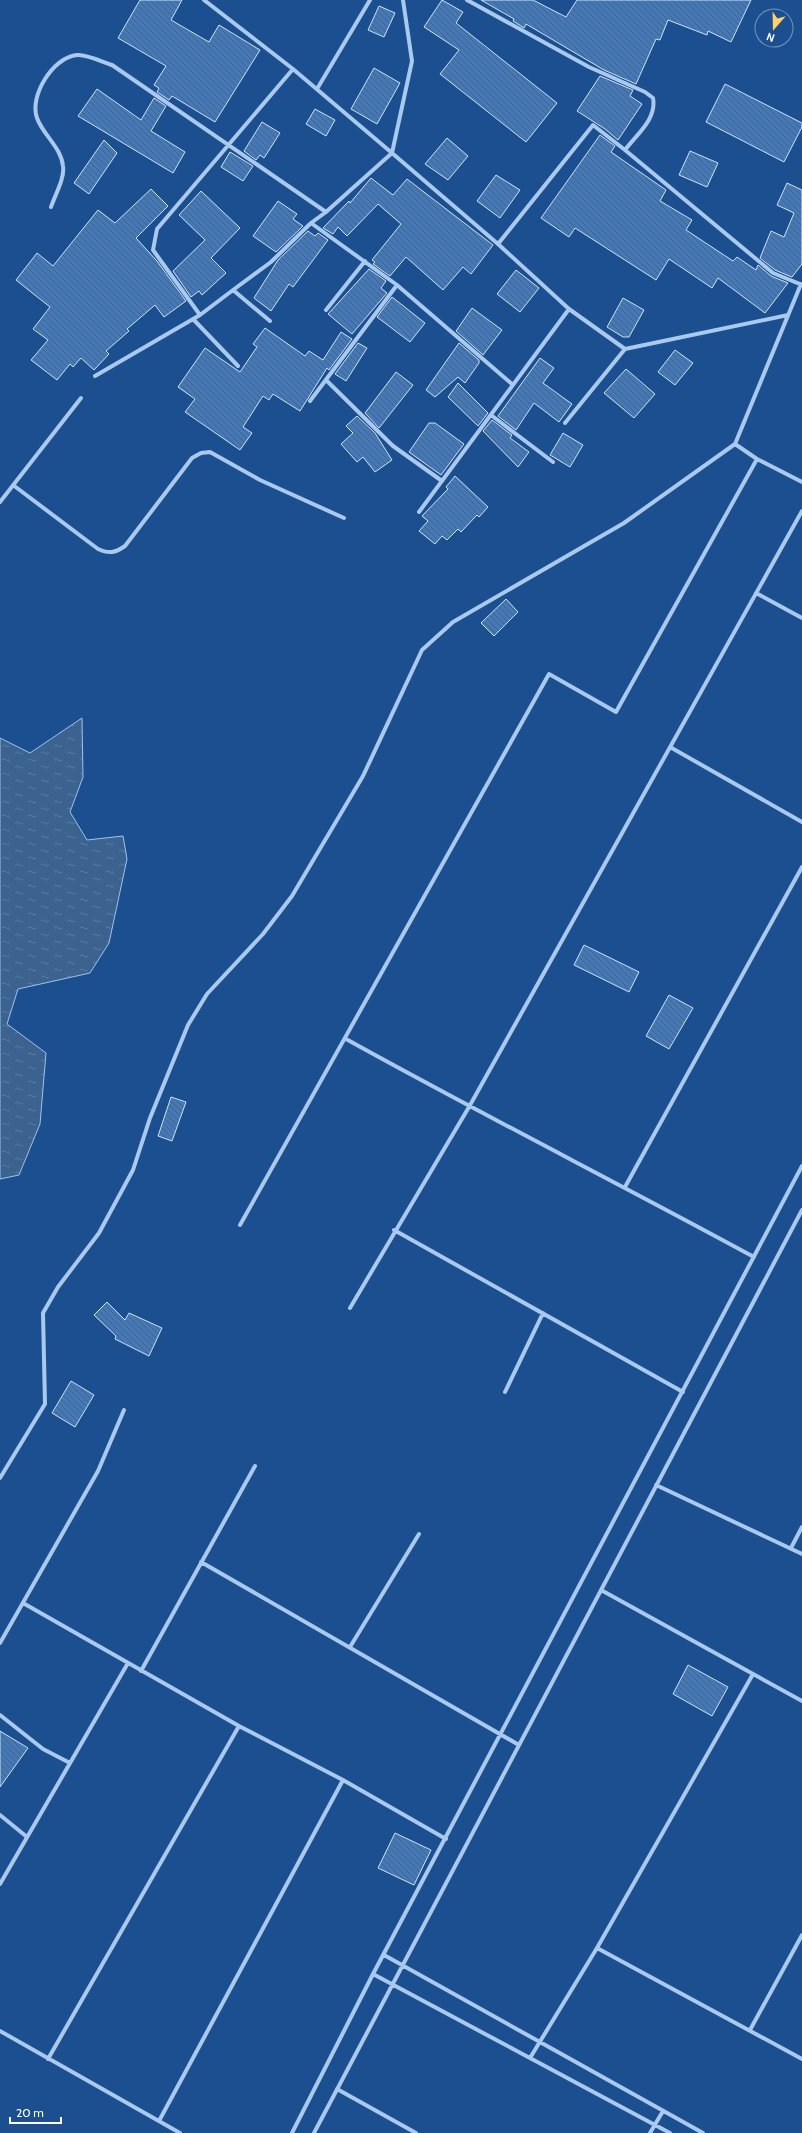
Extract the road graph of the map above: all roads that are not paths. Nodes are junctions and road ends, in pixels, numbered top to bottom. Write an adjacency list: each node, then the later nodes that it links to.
1 (204, 0): 5 (street)
2 (370, 0): 6 (street)
3 (403, 0): 9 (street)
4 (467, 0): 8 (street)
5 (293, 69): 6 (street); 7 (street)
6 (317, 89): 9 (street)
7 (228, 144): 10 (street); 11 (street); 20 (street)
8 (625, 150): 13 (street); 16 (street)
9 (392, 153): 11 (street); 13 (street)
10 (51, 206)
11 (326, 212): 12 (street)
12 (311, 222): 14 (street); 17 (street)
13 (498, 244): 19 (street)
14 (365, 261): 15 (street); 18 (street)
15 (396, 285): 27 (street); 28 (street)
16 (802, 285): 21 (street)
17 (233, 290): 20 (street); 23 (street)
18 (326, 310)
19 (569, 310): 24 (street); 28 (street)
20 (200, 315): 22 (street)
21 (788, 315): 24 (street); 33 (street)
22 (193, 319): 25 (street); 26 (street)
23 (270, 321)
24 (625, 349): 32 (street)
25 (238, 366)
26 (95, 376)
27 (326, 380): 30 (street); 36 (street)
28 (513, 385): 31 (street)
29 (81, 398): 38 (street)
30 (310, 401)
31 (491, 415): 35 (street); 36 (street)
32 (565, 423)
33 (735, 444): 34 (street); 62 (street)
34 (757, 459): 37 (street); 48 (street)
35 (553, 462)
36 (442, 481): 41 (street)
37 (802, 482)
38 (13, 485): 39 (street); 42 (street)
39 (0, 502)
40 (802, 511): 43 (street)
41 (420, 512)
42 (344, 518)
43 (756, 593): 44 (street); 45 (street)
44 (802, 618)
45 (670, 747): 46 (street); 49 (street)
46 (802, 822)
47 (802, 867): 51 (street)
48 (346, 1039): 49 (street); 53 (street)
49 (469, 1107): 51 (street); 54 (street)
50 (802, 1166): 55 (street)
51 (625, 1187): 55 (street)
52 (802, 1210): 63 (street)
53 (240, 1225)
54 (394, 1230): 56 (street); 57 (street)
55 (754, 1257): 59 (street)
56 (350, 1308)
57 (543, 1314): 58 (street); 59 (street)
58 (505, 1392)
59 (683, 1392): 79 (street)
60 (124, 1410): 70 (street)
61 (255, 1466): 68 (street)
62 (0, 1478)
63 (656, 1485): 66 (street); 69 (street)
64 (802, 1528): 66 (street)
65 (419, 1534): 72 (street)
66 (791, 1548): 67 (street)
67 (802, 1554)
68 (201, 1562): 72 (street); 74 (street)
69 (601, 1590): 75 (street); 80 (street)
70 (23, 1603): 71 (street); 73 (street)
71 (0, 1643)
72 (350, 1647): 79 (street)
73 (128, 1663): 74 (street); 81 (street)
74 (141, 1671): 78 (street)
75 (753, 1674): 76 (street); 88 (street)
76 (802, 1701)
77 (0, 1715): 81 (street)
78 (239, 1726): 82 (street); 97 (street)
79 (501, 1735): 80 (street); 85 (street)
80 (519, 1745): 90 (street)
81 (70, 1763): 84 (street)
82 (343, 1780): 85 (street); 101 (street)
83 (0, 1815): 84 (street)
84 (27, 1837): 86 (street)
85 (446, 1839): 89 (street)
86 (0, 1884)
87 (802, 1935): 93 (street)
88 (597, 1948): 93 (street); 95 (street)
89 (384, 1955): 90 (street); 91 (street)
90 (402, 1965): 92 (street); 95 (street)
91 (373, 1974): 92 (street); 104 (street)
92 (392, 1984): 96 (street); 99 (street)
93 (750, 2030): 98 (street)
94 (0, 2032): 97 (street)
95 (540, 2042): 96 (street); 100 (street)
96 (530, 2058): 102 (street)
97 (48, 2059): 101 (street)
98 (802, 2059)
99 (337, 2089): 105 (street); 106 (street)
100 (663, 2111): 102 (street); 109 (street)
101 (159, 2121): 103 (street)
102 (654, 2124): 107 (street); 108 (street)
103 (180, 2133)
104 (292, 2133)
105 (314, 2133)
106 (416, 2133)
107 (650, 2133)
108 (670, 2133)
109 (703, 2133)

